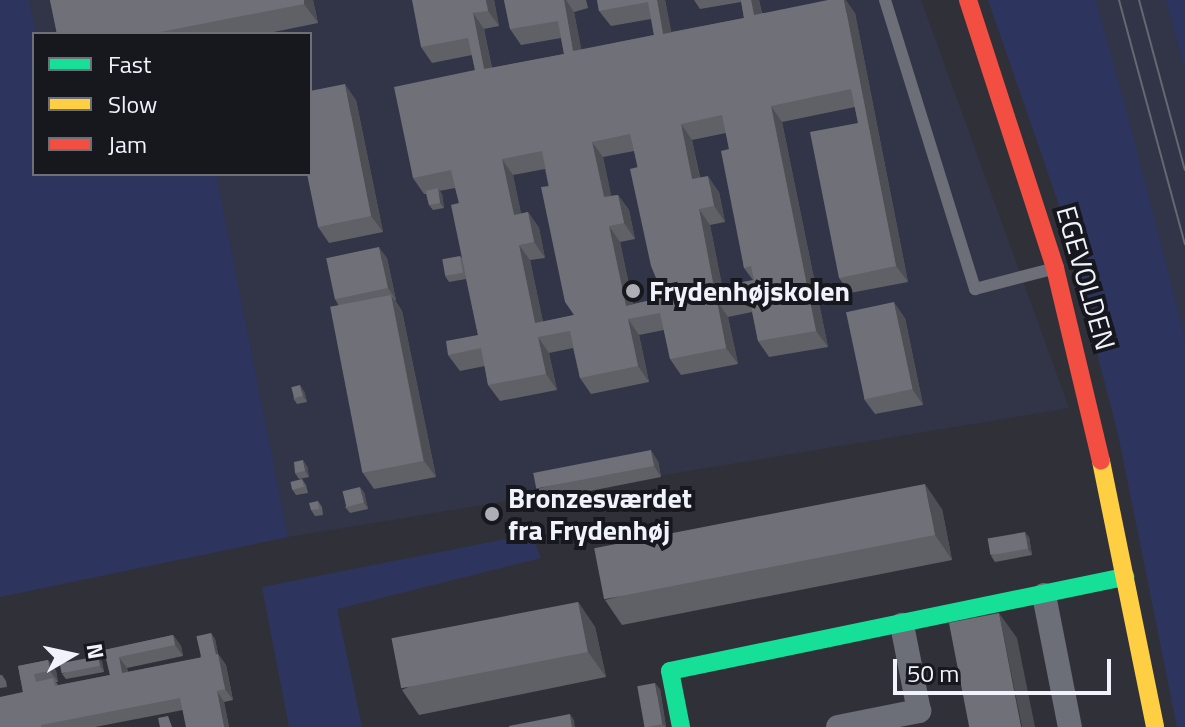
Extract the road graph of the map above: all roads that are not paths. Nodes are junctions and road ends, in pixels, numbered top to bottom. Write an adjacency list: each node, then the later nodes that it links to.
1 (885, 0): 3 (lane)
2 (968, 0): 3 (street, EGEVOLDEN)
3 (1055, 268): 4 (street, EGEVOLDEN)
4 (1125, 577): 5 (street); 10 (street, EGEVOLDEN)
5 (1044, 595): 6 (street); 9 (street)
6 (902, 625): 7 (street); 8 (street)
7 (681, 727)
8 (838, 727)
9 (1070, 727)
10 (1155, 727)

